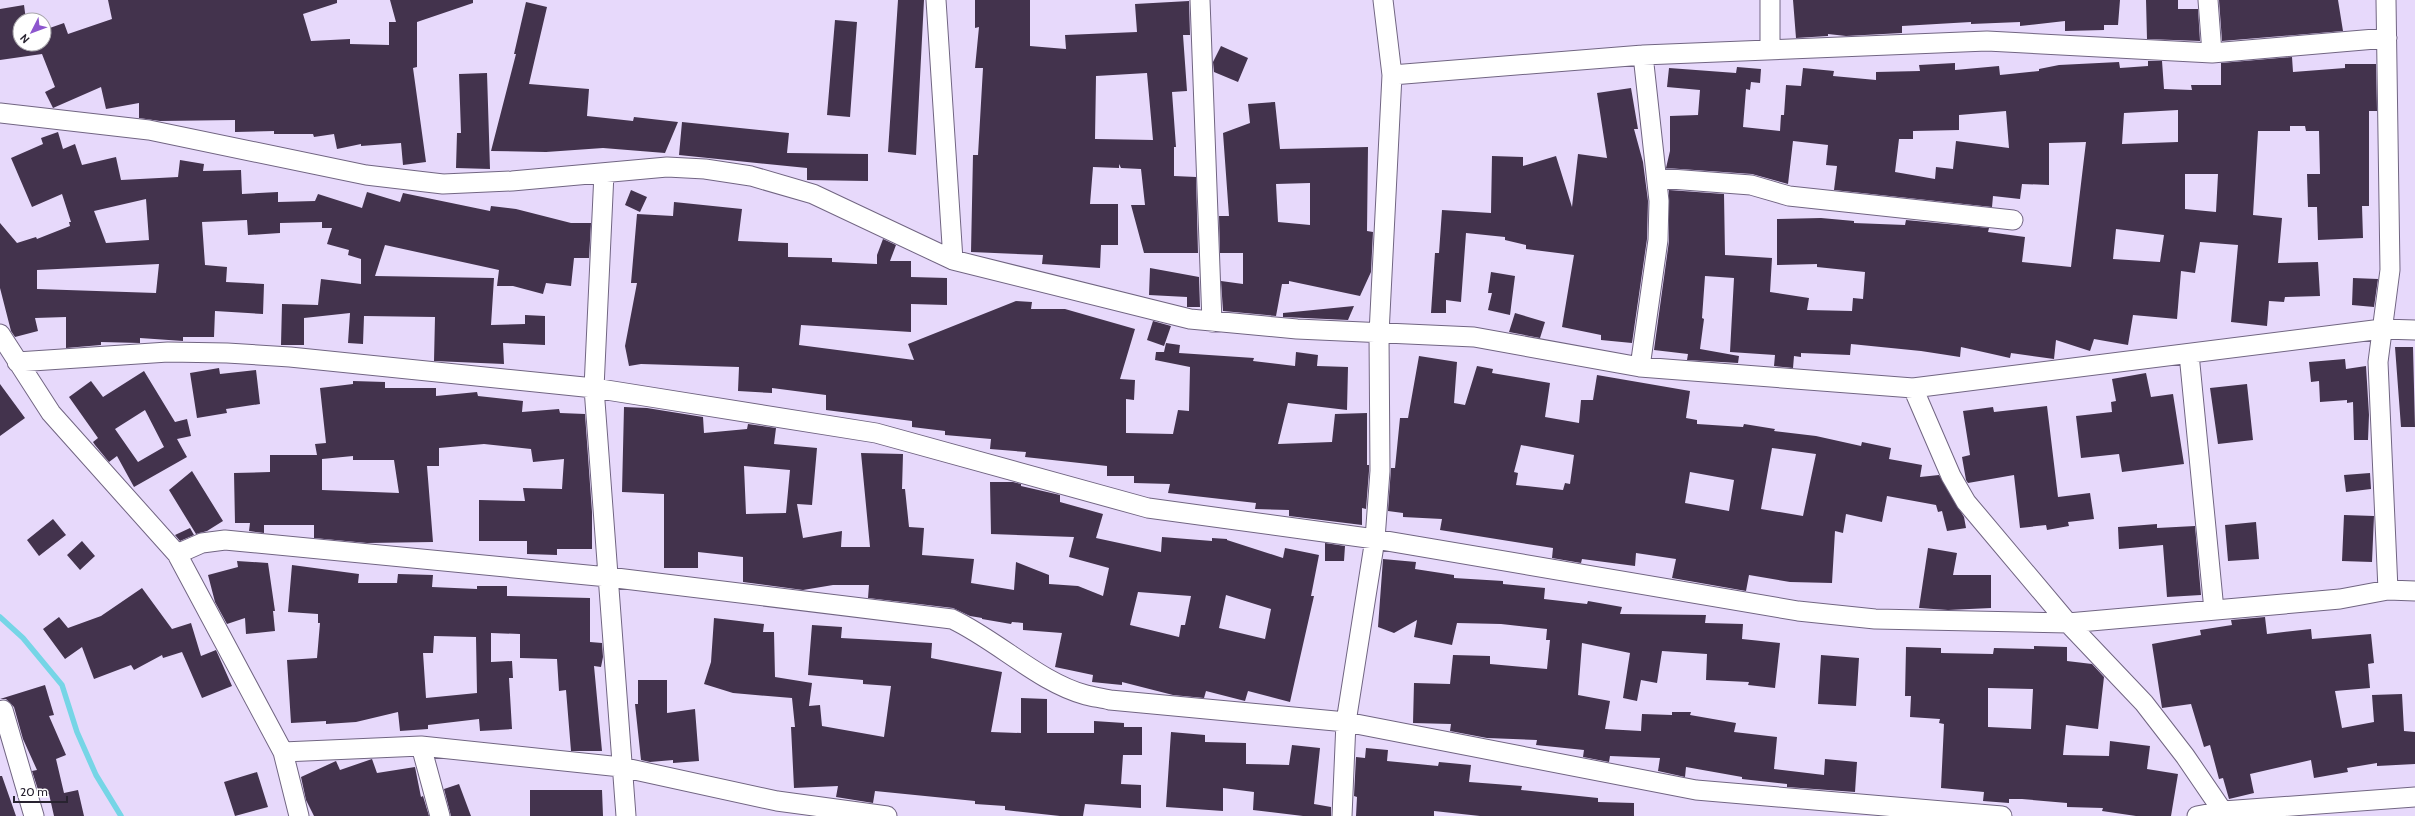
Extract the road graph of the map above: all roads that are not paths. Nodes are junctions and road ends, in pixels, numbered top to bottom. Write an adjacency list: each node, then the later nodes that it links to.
1 (936, 0): 16 (street)
2 (1200, 0): 17 (street)
3 (1383, 0): 11 (street)
4 (1770, 0): 8 (street)
5 (2208, 0): 9 (street)
6 (2386, 0): 7 (street)
7 (2388, 38): 9 (street); 18 (street)
8 (1770, 50): 9 (street); 10 (street)
9 (2212, 53)
10 (1644, 55): 11 (street); 14 (street)
11 (1392, 75): 21 (street)
12 (0, 113): 13 (street)
13 (604, 173): 16 (street); 25 (street)
14 (1657, 178): 15 (street); 24 (street)
15 (2013, 220)
16 (953, 260): 17 (street)
17 (1212, 322): 21 (street)
18 (2382, 329): 19 (street); 22 (street); 30 (street)
19 (2415, 330)
20 (0, 334): 23 (street)
21 (1379, 334): 24 (street); 27 (street)
22 (2189, 354): 26 (street); 32 (street)
23 (18, 362): 25 (street); 28 (street)
24 (1640, 367): 26 (street)
25 (594, 388): 27 (street); 29 (street)
26 (1913, 388): 33 (street)
27 (1375, 539): 33 (street); 35 (street)
28 (177, 554): 29 (street); 37 (street)
29 (608, 577): 35 (street); 38 (street)
30 (2388, 590): 31 (street); 32 (street)
31 (2415, 591)
32 (2214, 610): 33 (street)
33 (2068, 623): 40 (street)
34 (3, 710): 41 (street)
35 (1346, 722): 46 (street); 47 (street)
36 (421, 746): 37 (street); 38 (street); 43 (street)
37 (283, 752): 42 (street)
38 (621, 767): 44 (street); 45 (street)
39 (2415, 797): 40 (street)
40 (2224, 814): 48 (street)
41 (34, 816)
42 (299, 816)
43 (440, 816)
44 (626, 816)
45 (887, 816)
46 (1342, 816)
47 (2002, 816)
48 (2196, 816)

